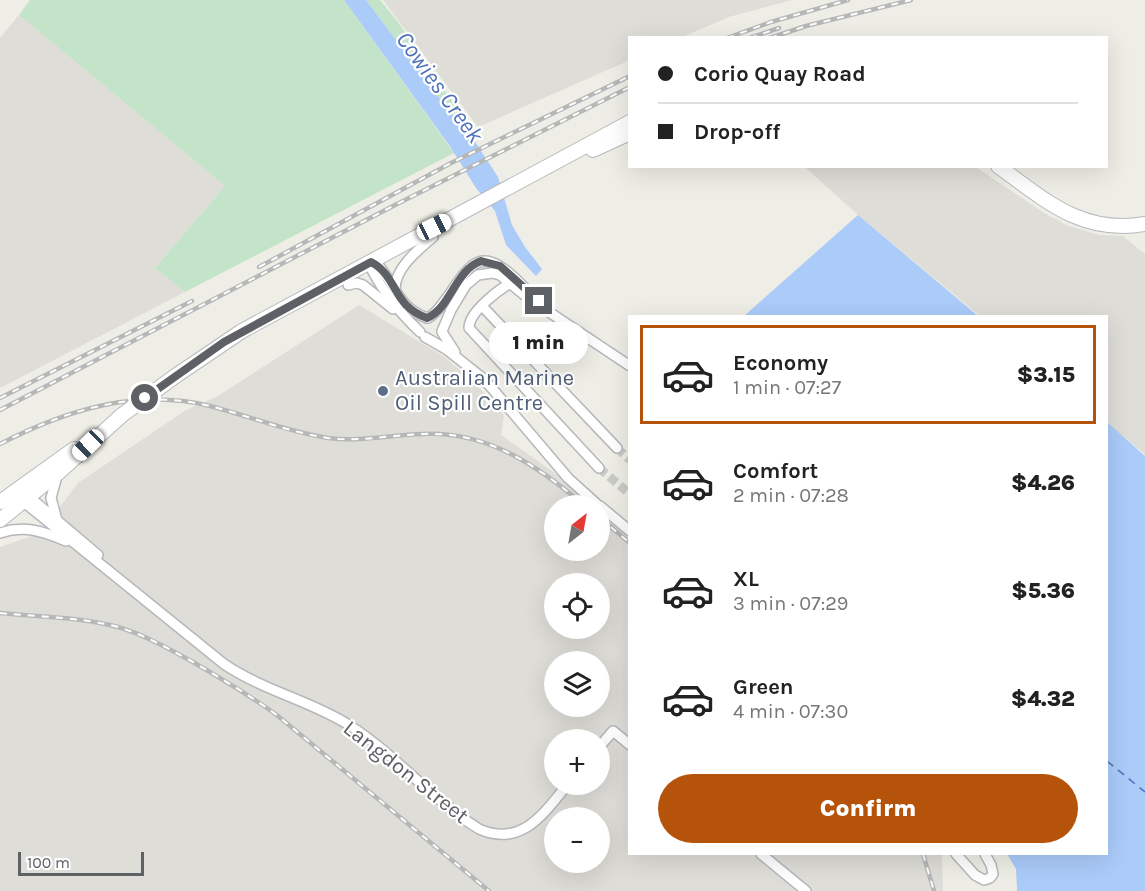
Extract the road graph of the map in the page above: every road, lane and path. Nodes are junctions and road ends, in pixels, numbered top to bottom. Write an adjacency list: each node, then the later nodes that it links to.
1 (628, 123): 5 (main road)
2 (628, 134): 5 (main road)
3 (1001, 168): 8 (main road)
4 (1013, 168): 7 (main road)
5 (504, 191): 6 (main road)
6 (476, 206): 9 (main road); 10 (main road)
7 (1145, 217)
8 (1145, 224)
9 (433, 237): 10 (main road); 13 (street)
10 (373, 265): 12 (main road); 13 (street); 16 (street); 19 (main road)
11 (513, 281): 14 (street); 15 (street); 17 (street); 21 (street)
12 (348, 285): 16 (street); 19 (main road)
13 (395, 290): 15 (street)
14 (482, 306): 23 (street); 24 (street)
15 (428, 318): 17 (street); 18 (street)
16 (407, 320): 18 (street)
17 (442, 332): 18 (street); 20 (street)
18 (422, 335): 20 (street)
19 (193, 364): 22 (main road, bridge)
20 (467, 365): 27 (street)
21 (628, 365)
22 (122, 415): 25 (main road); 26 (main road)
23 (617, 448)
24 (599, 468)
25 (58, 473): 26 (main road); 31 (street)
26 (22, 495): 28 (main road); 30 (main road); 31 (street, Langdon Street); 34 (street, Langdon Street)
27 (587, 495)
28 (0, 502)
29 (610, 514): 32 (street)
30 (0, 520)
31 (57, 521): 34 (street, Langdon Street)
32 (628, 529)
33 (0, 533): 34 (street)
34 (84, 548): 37 (street, Langdon Street)
35 (610, 734): 36 (street)
36 (628, 743)
37 (559, 795)
38 (762, 855): 41 (street)
39 (957, 855): 40 (street)
40 (985, 855)
41 (806, 891)

